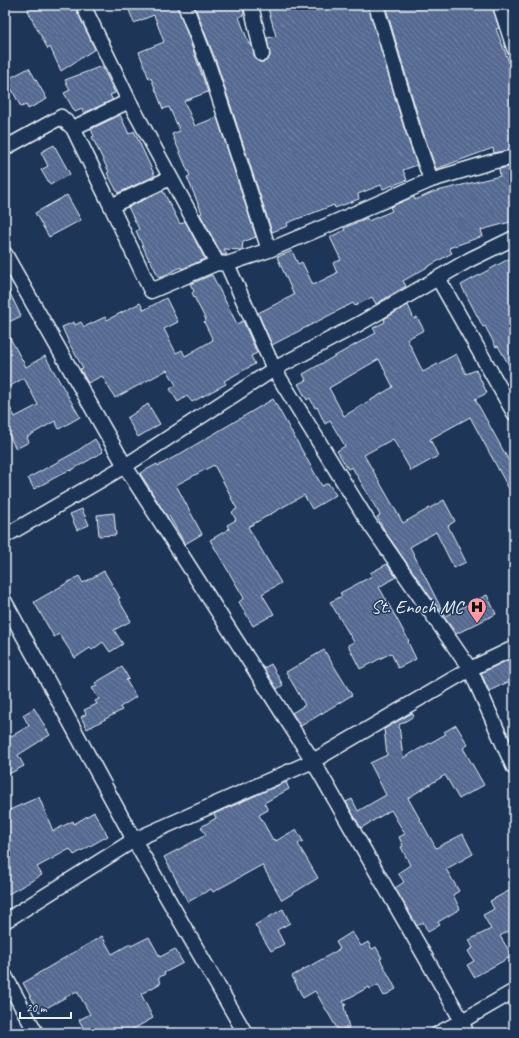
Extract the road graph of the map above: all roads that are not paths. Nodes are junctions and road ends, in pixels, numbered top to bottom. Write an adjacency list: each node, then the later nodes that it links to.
1 (82, 5): 8 (street)
2 (185, 5): 16 (street)
3 (251, 5): 7 (street)
4 (376, 5): 13 (street)
5 (500, 5): 6 (street)
6 (514, 48)
7 (262, 54)
8 (129, 101): 9 (street); 12 (street)
9 (73, 128): 10 (street); 14 (street)
10 (5, 148)
11 (514, 157): 13 (street)
12 (170, 178): 14 (street); 18 (street)
13 (431, 180): 16 (street)
14 (111, 206): 18 (street)
15 (514, 238): 19 (street)
16 (269, 250): 18 (street)
17 (5, 254): 22 (street)
18 (222, 263): 20 (street)
19 (438, 278): 20 (street); 21 (street)
20 (274, 369): 22 (street); 26 (street)
21 (514, 413)
22 (125, 466): 23 (street); 27 (street)
23 (5, 536)
24 (5, 602): 29 (street)
25 (514, 648): 26 (street)
26 (470, 669): 27 (street); 28 (street)
27 (313, 760): 29 (street); 33 (street)
28 (514, 768)
29 (134, 840): 30 (street); 35 (street)
30 (5, 920)
31 (5, 976): 34 (street)
32 (514, 991): 33 (street)
33 (464, 1027): 36 (street)
34 (36, 1033)
35 (245, 1033)
36 (438, 1033)

